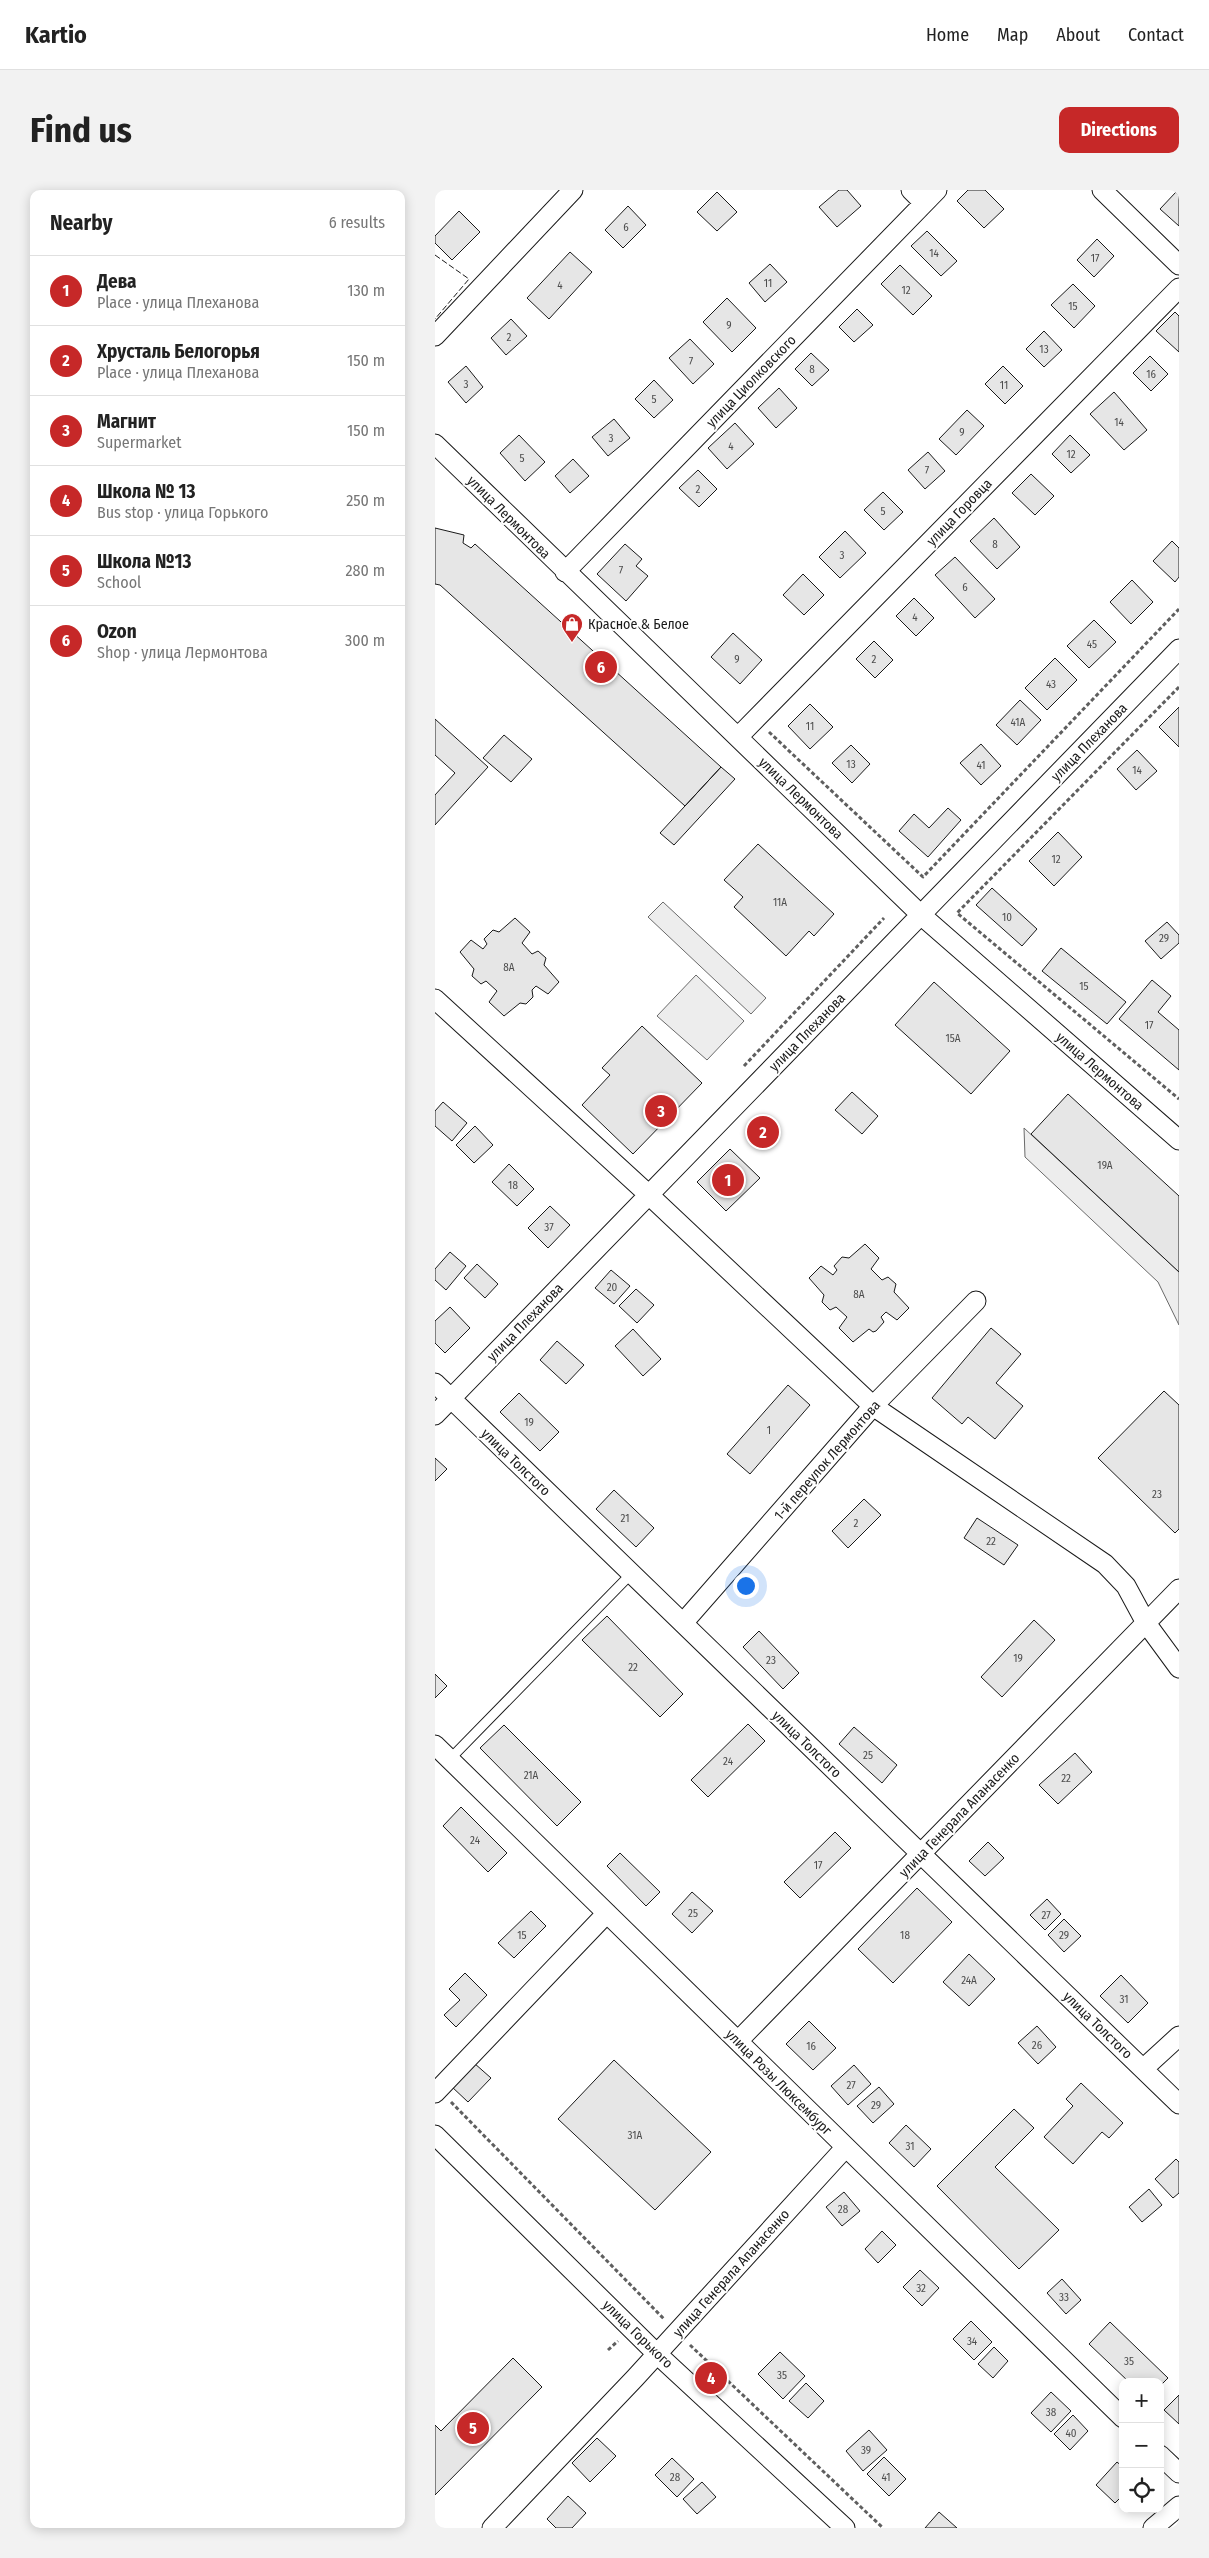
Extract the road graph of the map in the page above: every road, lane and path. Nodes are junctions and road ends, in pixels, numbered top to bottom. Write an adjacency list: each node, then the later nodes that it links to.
1 (573, 190): 7 (street)
2 (911, 190): 4 (street)
3 (1102, 190): 5 (street)
4 (931, 197): 9 (street, улица Циолковского)
5 (1179, 265)
6 (1179, 288): 13 (street, улица Горовца)
7 (435, 336)
8 (435, 444): 9 (street, улица Лермонтова)
9 (565, 572): 14 (street, улица Лермонтова)
10 (1179, 609): 13 (path)
11 (1179, 649): 15 (street, улица Плеханова)
12 (1179, 687): 19 (path)
13 (756, 719): 14 (street, улица Горовца)
14 (738, 737): 15 (street, улица Лермонтова)
15 (921, 916): 20 (street, улица Лермонтова); 21 (street, улица Плеханова)
16 (884, 918): 18 (path)
17 (435, 999): 21 (street)
18 (743, 1067)
19 (1179, 1099)
20 (1179, 1140)
21 (649, 1195): 24 (street, улица Плеханова); 25 (street)
22 (976, 1301): 25 (street, 1-й переулок Лермонтова)
23 (435, 1384): 24 (street, улица Толстого)
24 (451, 1399): 26 (street, улица Плеханова); 27 (street, улица Толстого)
25 (873, 1406): 29 (street, 1-й переулок Лермонтова); 30 (street)
26 (435, 1415)
27 (631, 1574): 29 (street, улица Толстого); 33 (lane)
28 (1179, 1589): 30 (street, улица Генерала Апанасенко)
29 (683, 1623): 34 (street, улица Толстого)
30 (1146, 1623): 31 (street); 34 (street, улица Генерала Апанасенко)
31 (1179, 1668)
32 (435, 1745): 33 (street, улица Розы Люксембург)
33 (450, 1759): 35 (street, улица Розы Люксембург)
34 (921, 1854): 37 (street, улица Генерала Апанасенко); 38 (street, улица Толстого)
35 (607, 1912): 37 (street, улица Розы Люксембург); 39 (street)
36 (1179, 2036): 38 (street)
37 (738, 2041): 42 (street, улица Розы Люксембург)
38 (1143, 2069): 40 (street, улица Толстого)
39 (437, 2091): 43 (path)
40 (1179, 2104)
41 (435, 2135): 44 (street, улица Горького)
42 (845, 2148): 43 (street, улица Генерала Апанасенко); 45 (street, улица Розы Люксембург)
43 (677, 2332): 44 (street, улица Генерала Апанасенко); 51 (path)
44 (657, 2354): 49 (street, улица Генерала Апанасенко); 50 (street, улица Горького)
45 (1119, 2414)
46 (1164, 2459): 47 (street)
47 (1179, 2473)
48 (1179, 2506): 52 (street)
49 (492, 2528)
50 (845, 2528)
51 (883, 2528)
52 (1153, 2528)

